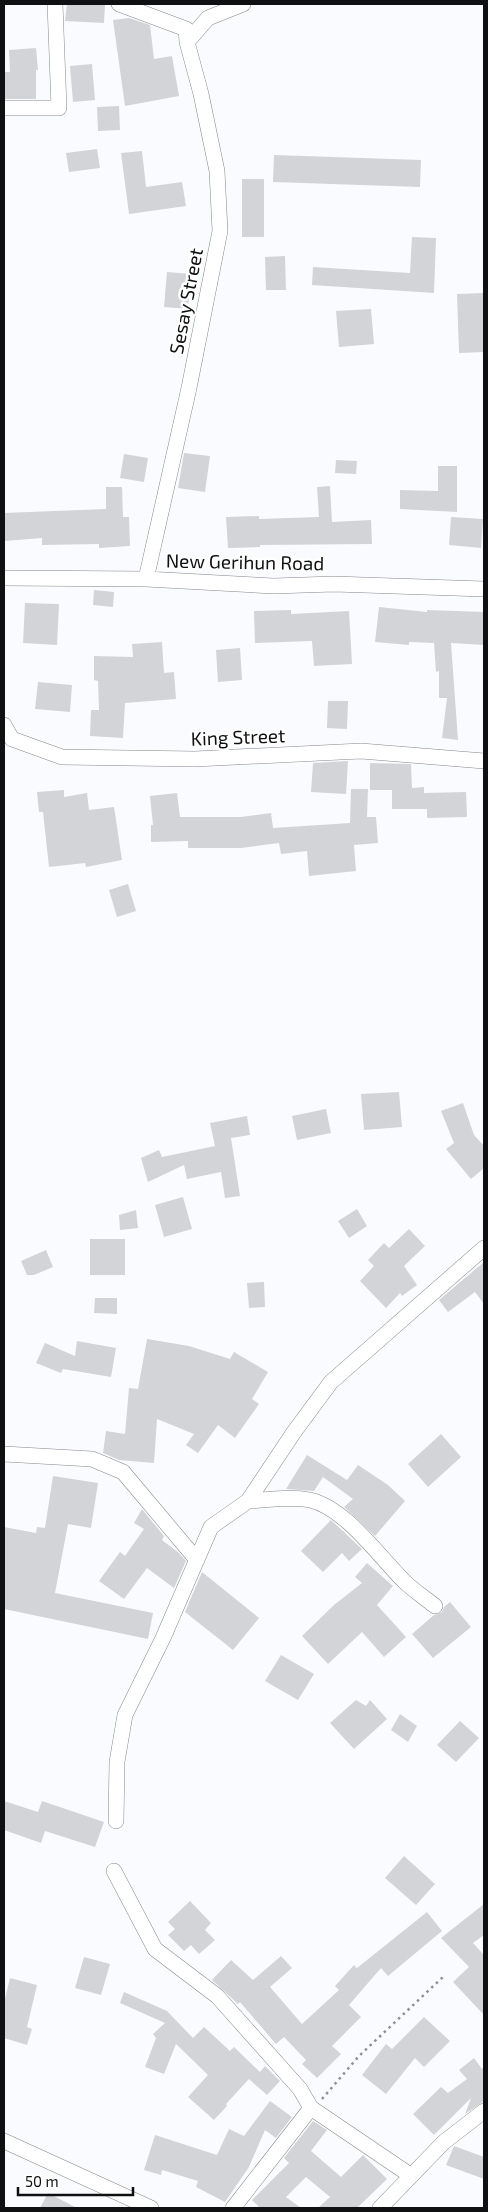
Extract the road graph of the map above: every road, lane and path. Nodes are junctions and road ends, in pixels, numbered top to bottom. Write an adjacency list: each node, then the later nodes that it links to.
1 (56, 4): 5 (street)
2 (119, 4): 4 (street)
3 (244, 4): 4 (street)
4 (186, 35): 7 (street, Sesay Street)
5 (4, 108)
6 (4, 578): 7 (street, New Gerihun Road)
7 (146, 579): 8 (street, New Gerihun Road)
8 (484, 589)
9 (4, 724): 10 (street, King Street)
10 (484, 761)
11 (484, 1248): 13 (street)
12 (4, 1454): 14 (street)
13 (248, 1501): 14 (street); 15 (street)
14 (197, 1560): 16 (street)
15 (435, 1606)
16 (116, 1821)
17 (114, 1871): 19 (street)
18 (444, 1976): 19 (path)
19 (311, 2108): 22 (street); 24 (street)
20 (484, 2111): 22 (street)
21 (4, 2141): 23 (street)
22 (410, 2175): 25 (street)
23 (146, 2207)
24 (233, 2208)
25 (380, 2208)

